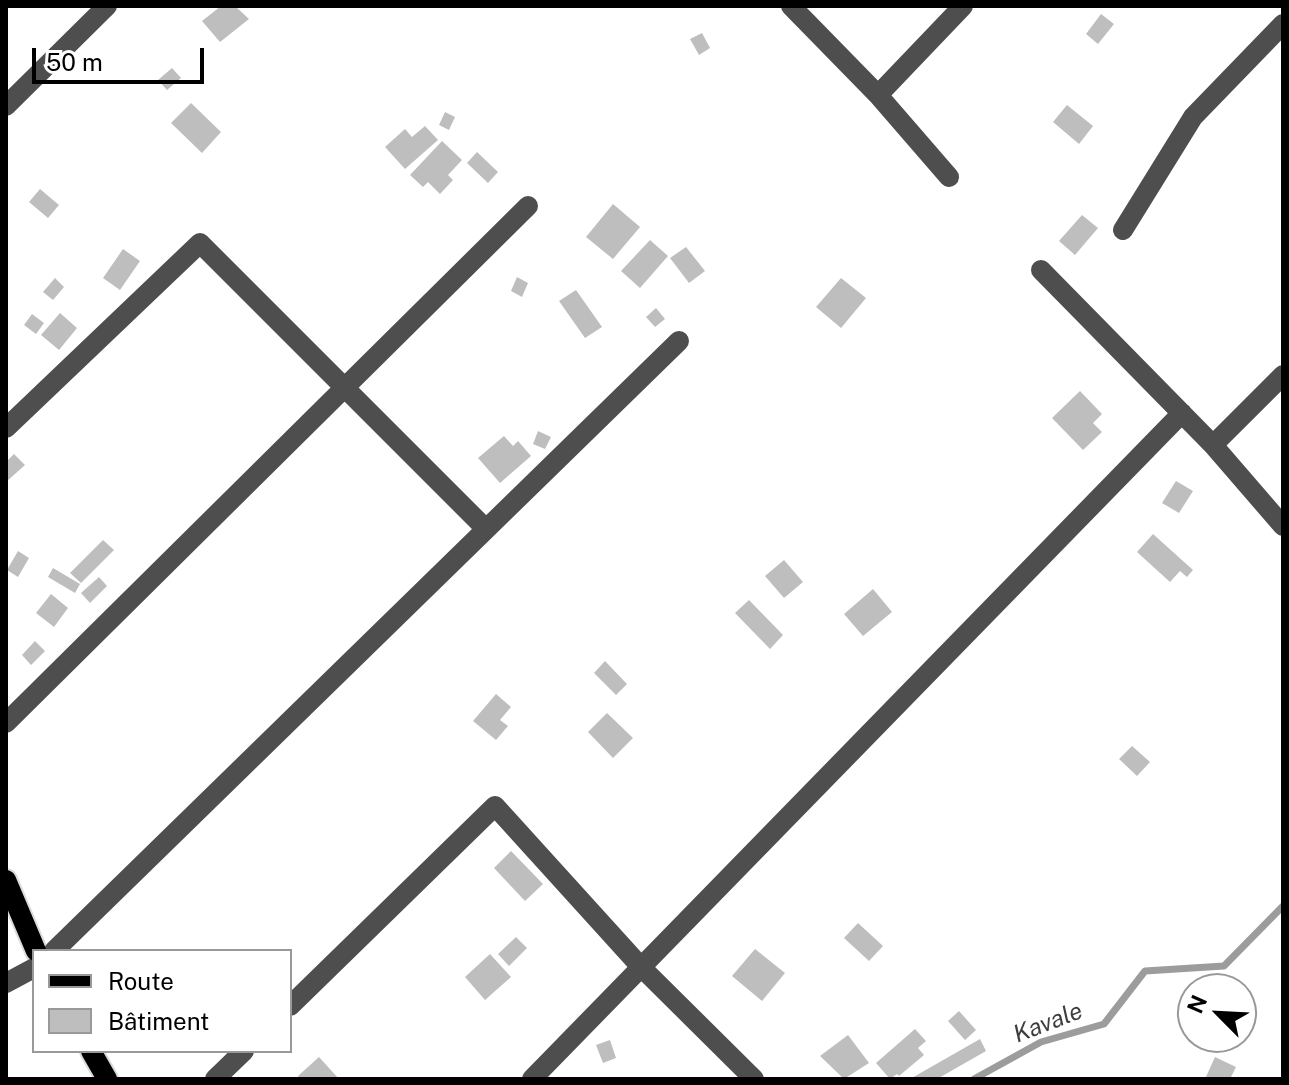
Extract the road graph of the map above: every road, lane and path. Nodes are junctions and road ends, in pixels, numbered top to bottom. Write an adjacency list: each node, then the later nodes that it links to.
1 (107, 6): 6 (street)
2 (791, 6): 5 (street)
3 (963, 6): 5 (street)
4 (1283, 24): 9 (street)
5 (878, 95): 7 (street)
6 (6, 106)
7 (949, 177)
8 (528, 206): 13 (street)
9 (1123, 230)
10 (1041, 270): 14 (street)
11 (679, 341): 18 (street)
12 (1283, 375): 16 (street)
13 (346, 387): 15 (street); 18 (street); 19 (street)
14 (1182, 413): 16 (street); 23 (street)
15 (6, 428)
16 (1213, 445): 17 (street)
17 (1283, 526)
18 (485, 528): 22 (street)
19 (6, 723)
20 (6, 880): 21 (main road)
21 (35, 949)
22 (56, 949)
23 (641, 967): 26 (street); 31 (street); 32 (street)
24 (32, 969): 25 (street)
25 (6, 983)
26 (292, 1004)
27 (92, 1053): 29 (main road)
28 (242, 1053): 30 (street)
29 (107, 1079)
30 (215, 1079)
31 (532, 1079)
32 (754, 1079)

